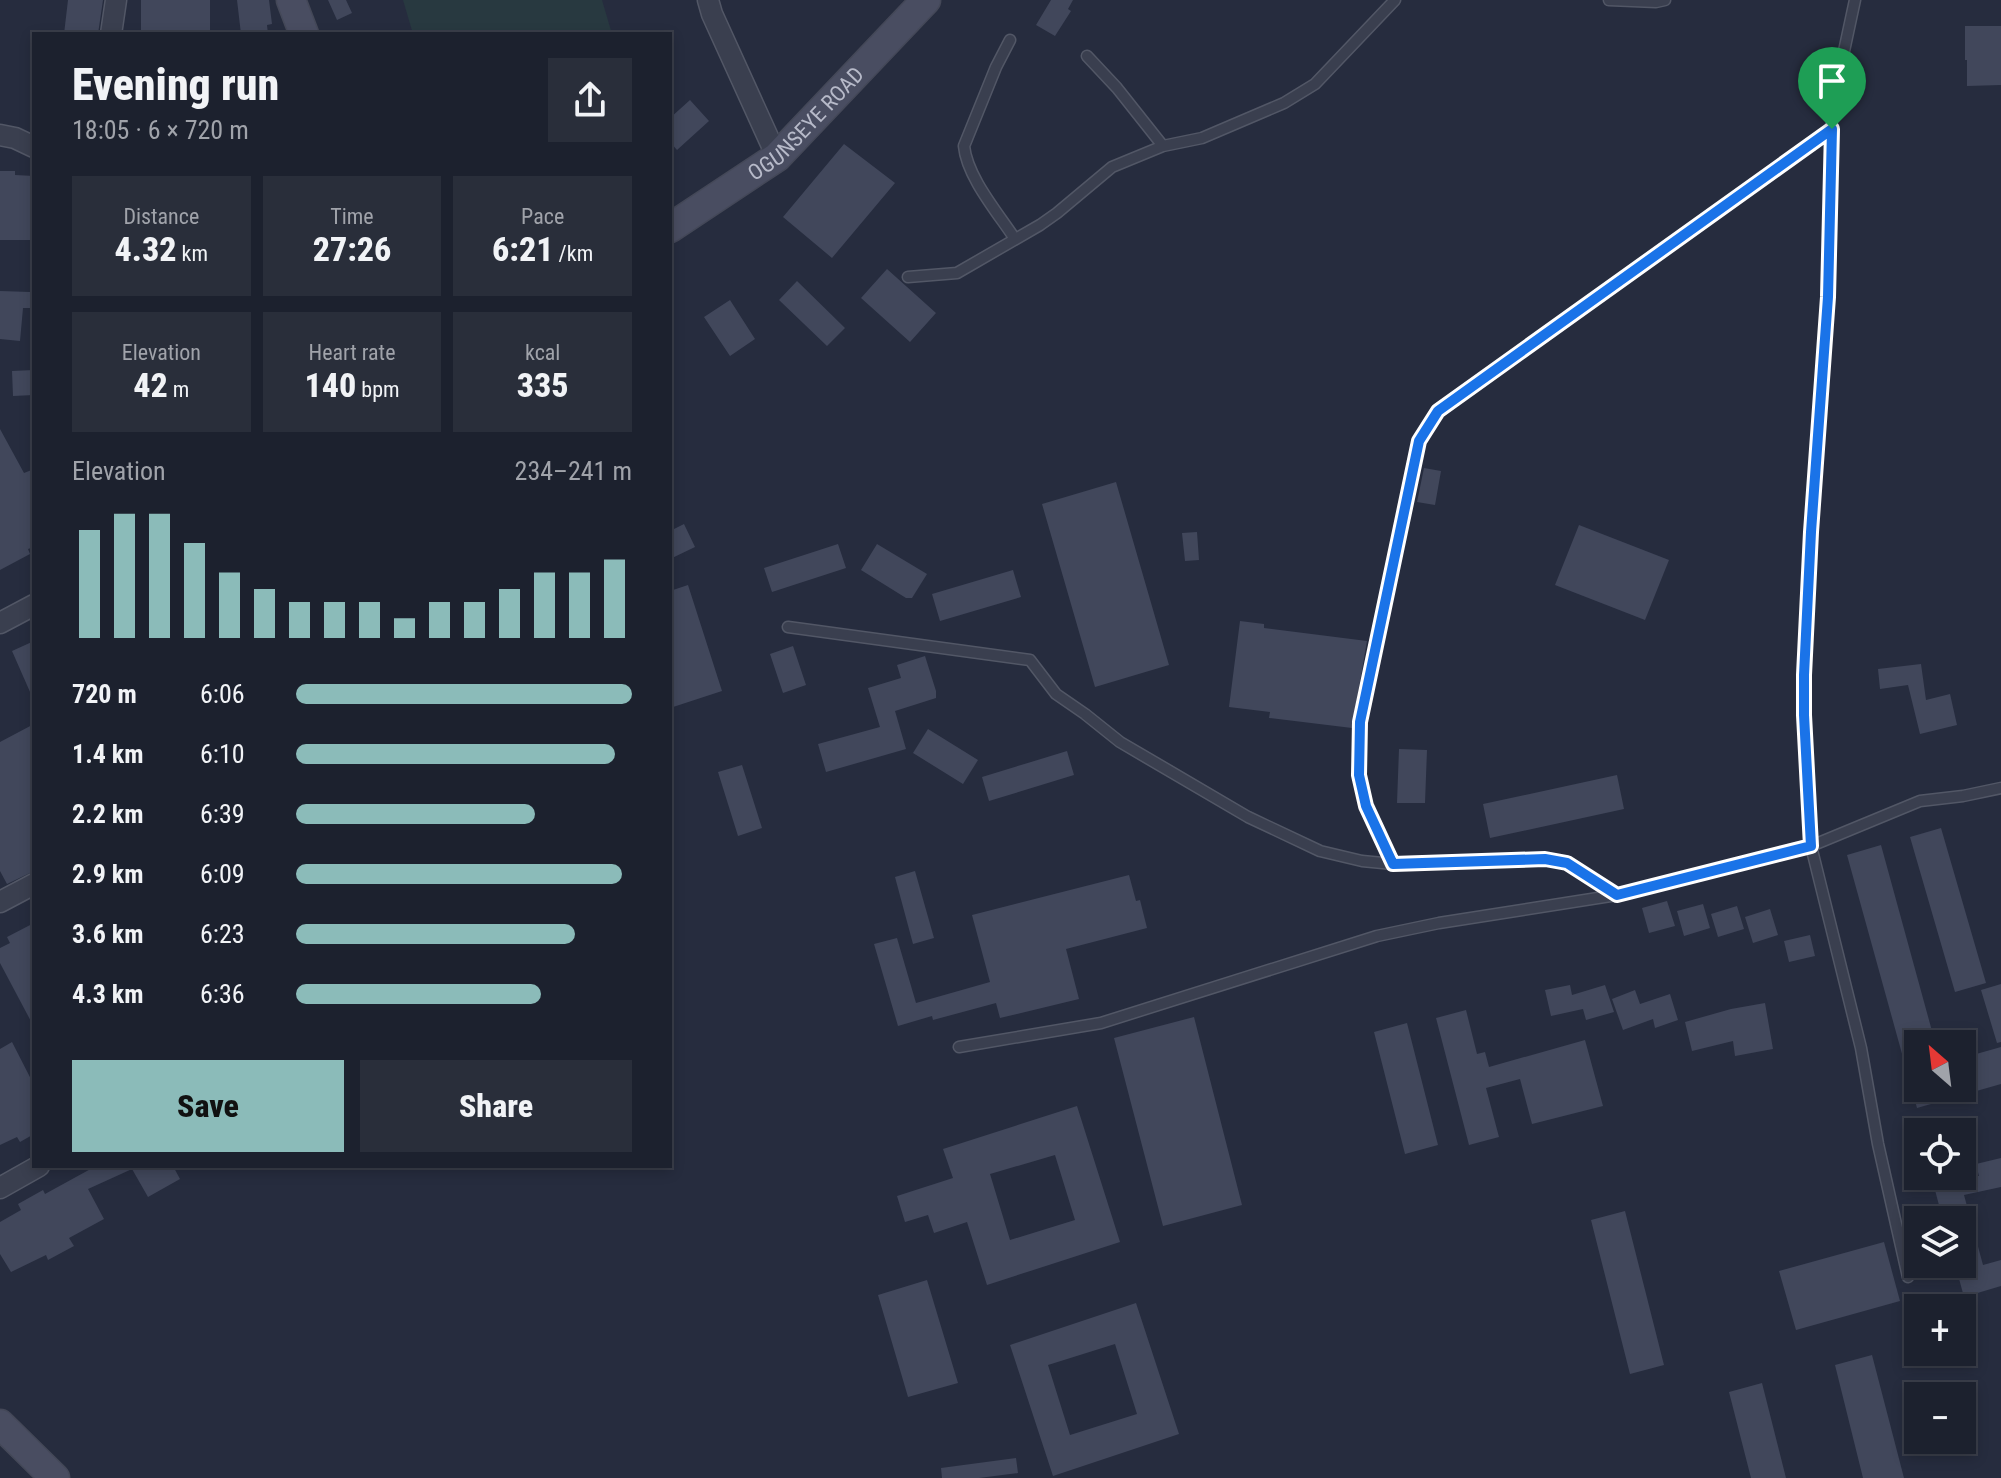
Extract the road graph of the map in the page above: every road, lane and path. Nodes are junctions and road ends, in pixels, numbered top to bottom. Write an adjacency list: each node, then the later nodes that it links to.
1 (116, 0): 9 (street)
2 (291, 0): 10 (street)
3 (708, 0): 17 (street)
4 (926, 0): 17 (street, OGUNSEYE ROAD)
5 (1395, 0): 16 (lane)
6 (1609, 0): 7 (lane)
7 (1665, 0)
8 (1855, 0): 13 (lane)
9 (111, 32)
10 (303, 32)
11 (1010, 40): 19 (lane)
12 (1087, 56): 16 (lane)
13 (1832, 129): 25 (lane); 26 (lane)
14 (0, 135): 15 (street)
15 (32, 146)
16 (1163, 146): 19 (lane)
17 (777, 157): 18 (street, OGUNSEYE ROAD)
18 (672, 227)
19 (1015, 239): 20 (lane)
20 (908, 277)
21 (32, 606): 22 (street)
22 (0, 623)
23 (788, 627): 26 (lane)
24 (2001, 788): 25 (lane)
25 (1811, 846): 28 (lane); 33 (lane)
26 (1393, 864): 28 (lane)
27 (32, 885): 29 (street)
28 (1617, 895): 30 (lane)
29 (0, 902)
30 (959, 1047)
31 (35, 1168): 32 (street)
32 (0, 1188)
33 (1904, 1259)
34 (0, 1424): 35 (street)
35 (55, 1478)

